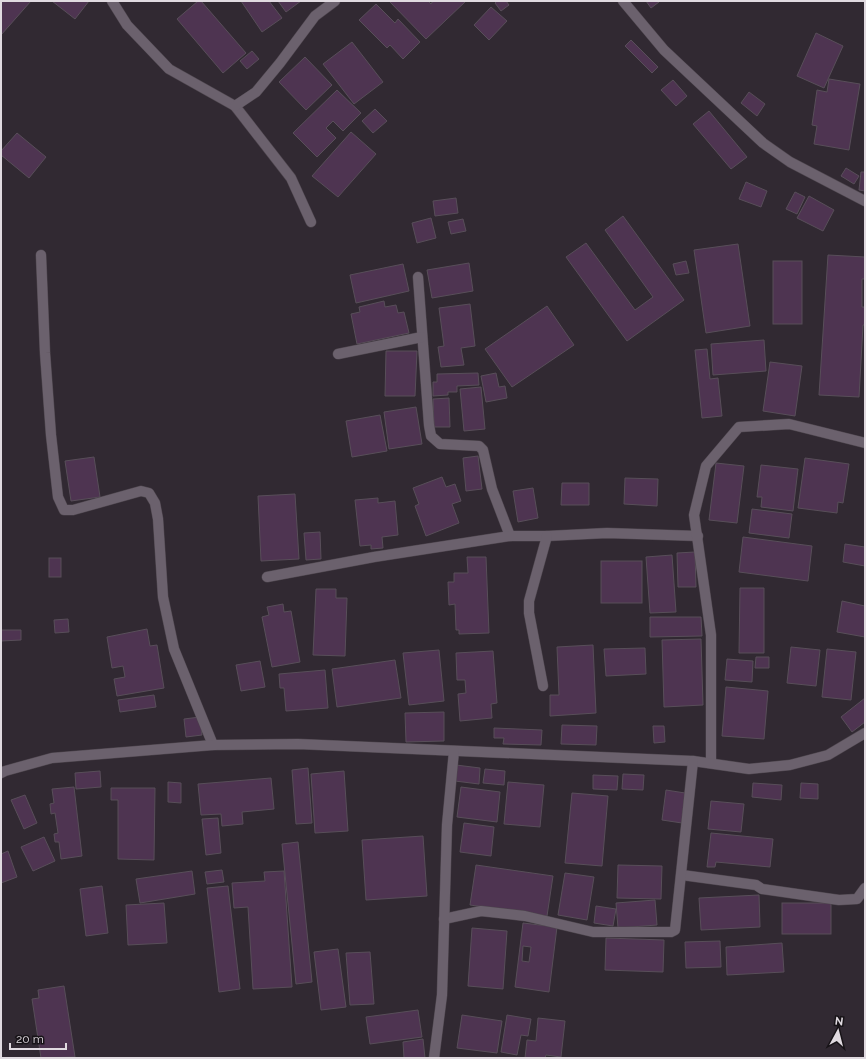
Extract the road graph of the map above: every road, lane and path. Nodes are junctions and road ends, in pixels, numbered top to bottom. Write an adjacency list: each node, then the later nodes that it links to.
1 (112, 1): 4 (street)
2 (335, 1): 4 (street)
3 (623, 1): 5 (street)
4 (234, 106): 6 (street)
5 (865, 201)
6 (311, 222)
7 (40, 254): 18 (street)
8 (418, 277): 9 (street)
9 (422, 337): 10 (street); 12 (street)
10 (338, 354)
11 (865, 442): 14 (street)
12 (510, 536): 13 (street); 15 (street)
13 (547, 536): 14 (street); 16 (street)
14 (698, 536): 21 (street)
15 (268, 577)
16 (543, 686)
17 (865, 733): 21 (street)
18 (213, 745): 19 (street); 22 (street)
19 (454, 751): 20 (street); 25 (street)
20 (693, 761): 21 (street); 23 (street)
21 (711, 763)
22 (2, 769)
23 (682, 875): 24 (street); 25 (street)
24 (865, 888)
25 (444, 919): 26 (street)
26 (434, 1058)

